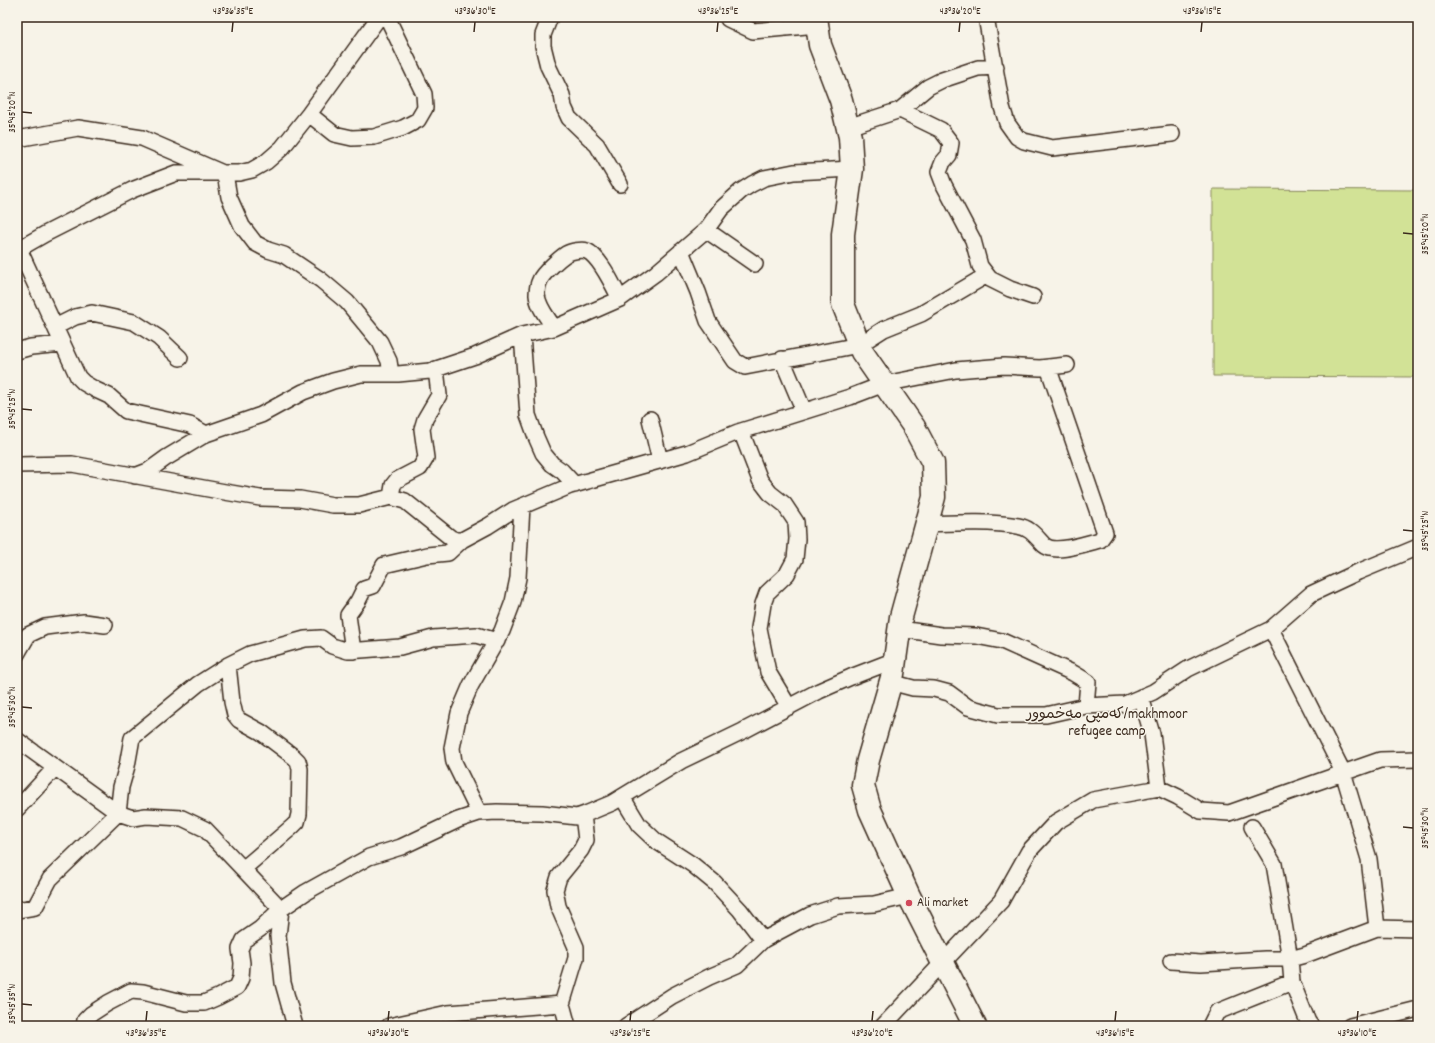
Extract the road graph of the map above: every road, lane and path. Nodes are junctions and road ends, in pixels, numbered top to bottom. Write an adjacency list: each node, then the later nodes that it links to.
1 (379, 17): 9 (street)
2 (387, 17): 9 (street)
3 (550, 17): 15 (street)
4 (986, 17): 7 (street)
5 (728, 19): 6 (street)
6 (816, 21): 10 (street)
7 (996, 67): 8 (street); 11 (street)
8 (900, 110): 10 (street); 20 (street)
9 (309, 114): 14 (street)
10 (848, 127): 13 (street)
11 (1172, 134)
12 (17, 139): 14 (street)
13 (852, 169): 16 (street); 27 (street)
14 (225, 174): 17 (street); 34 (street)
15 (620, 184)
16 (706, 230): 18 (street); 19 (street)
17 (18, 250): 23 (street)
18 (681, 251): 22 (street); 30 (street)
19 (755, 264)
20 (987, 275): 21 (street); 27 (street)
21 (1033, 297)
22 (620, 299): 24 (street); 24 (street)
23 (54, 327): 26 (street); 29 (street)
24 (554, 328): 25 (street)
25 (522, 335): 33 (street); 43 (street)
26 (62, 344): 28 (street); 39 (street)
27 (859, 345): 30 (street); 35 (street)
28 (17, 351)
29 (180, 358)
30 (782, 359): 36 (street)
31 (1067, 365): 32 (street)
32 (1048, 367): 35 (street); 46 (street)
33 (436, 369): 34 (street); 44 (street)
34 (391, 374): 39 (street)
35 (884, 384): 36 (street); 46 (street)
36 (804, 411): 38 (street)
37 (650, 419): 40 (street)
38 (741, 431): 40 (street); 60 (street)
39 (206, 434): 42 (street)
40 (660, 461): 43 (street)
41 (17, 466): 42 (street)
42 (135, 476): 44 (street)
43 (575, 484): 45 (street)
44 (391, 497): 47 (street)
45 (522, 506): 47 (street); 52 (street)
46 (926, 524): 50 (street)
47 (462, 540): 53 (street)
48 (1418, 547): 51 (street)
49 (105, 625): 54 (street)
50 (900, 629): 55 (street); 59 (street)
51 (1271, 629): 58 (street); 64 (street)
52 (498, 641): 53 (street); 69 (street)
53 (353, 651): 56 (street)
54 (17, 654)
55 (895, 660): 57 (street); 60 (street)
56 (228, 665): 68 (street); 72 (street)
57 (890, 682): 59 (street); 73 (street)
58 (1141, 697): 59 (street); 65 (street)
59 (1086, 706)
60 (788, 707): 66 (street)
61 (17, 740): 63 (street)
62 (1418, 759): 64 (street)
63 (55, 768): 67 (street); 68 (street)
64 (1343, 772): 65 (street); 76 (street)
65 (1159, 788): 81 (street)
66 (622, 797): 70 (street); 78 (street)
67 (17, 809)
68 (118, 813): 72 (street); 74 (street)
69 (479, 813): 70 (street); 75 (street)
70 (583, 815): 83 (street)
71 (1252, 827): 79 (street)
72 (243, 869): 75 (street)
73 (908, 896): 78 (street); 81 (street)
74 (17, 910)
75 (281, 910): 85 (street); 86 (street)
76 (1377, 928): 77 (street); 79 (street)
77 (1418, 929)
78 (763, 940): 89 (street)
79 (1290, 959): 80 (street); 82 (street)
80 (1172, 961)
81 (942, 963): 90 (street); 91 (street)
82 (1292, 982): 92 (street); 93 (street)
83 (562, 1004): 87 (street); 88 (street)
84 (1418, 1010): 94 (street)
85 (84, 1026)
86 (295, 1026)
87 (389, 1026)
88 (568, 1026)
89 (626, 1026)
90 (884, 1026)
91 (975, 1026)
92 (1210, 1026)
93 (1311, 1026)
94 (1350, 1026)

